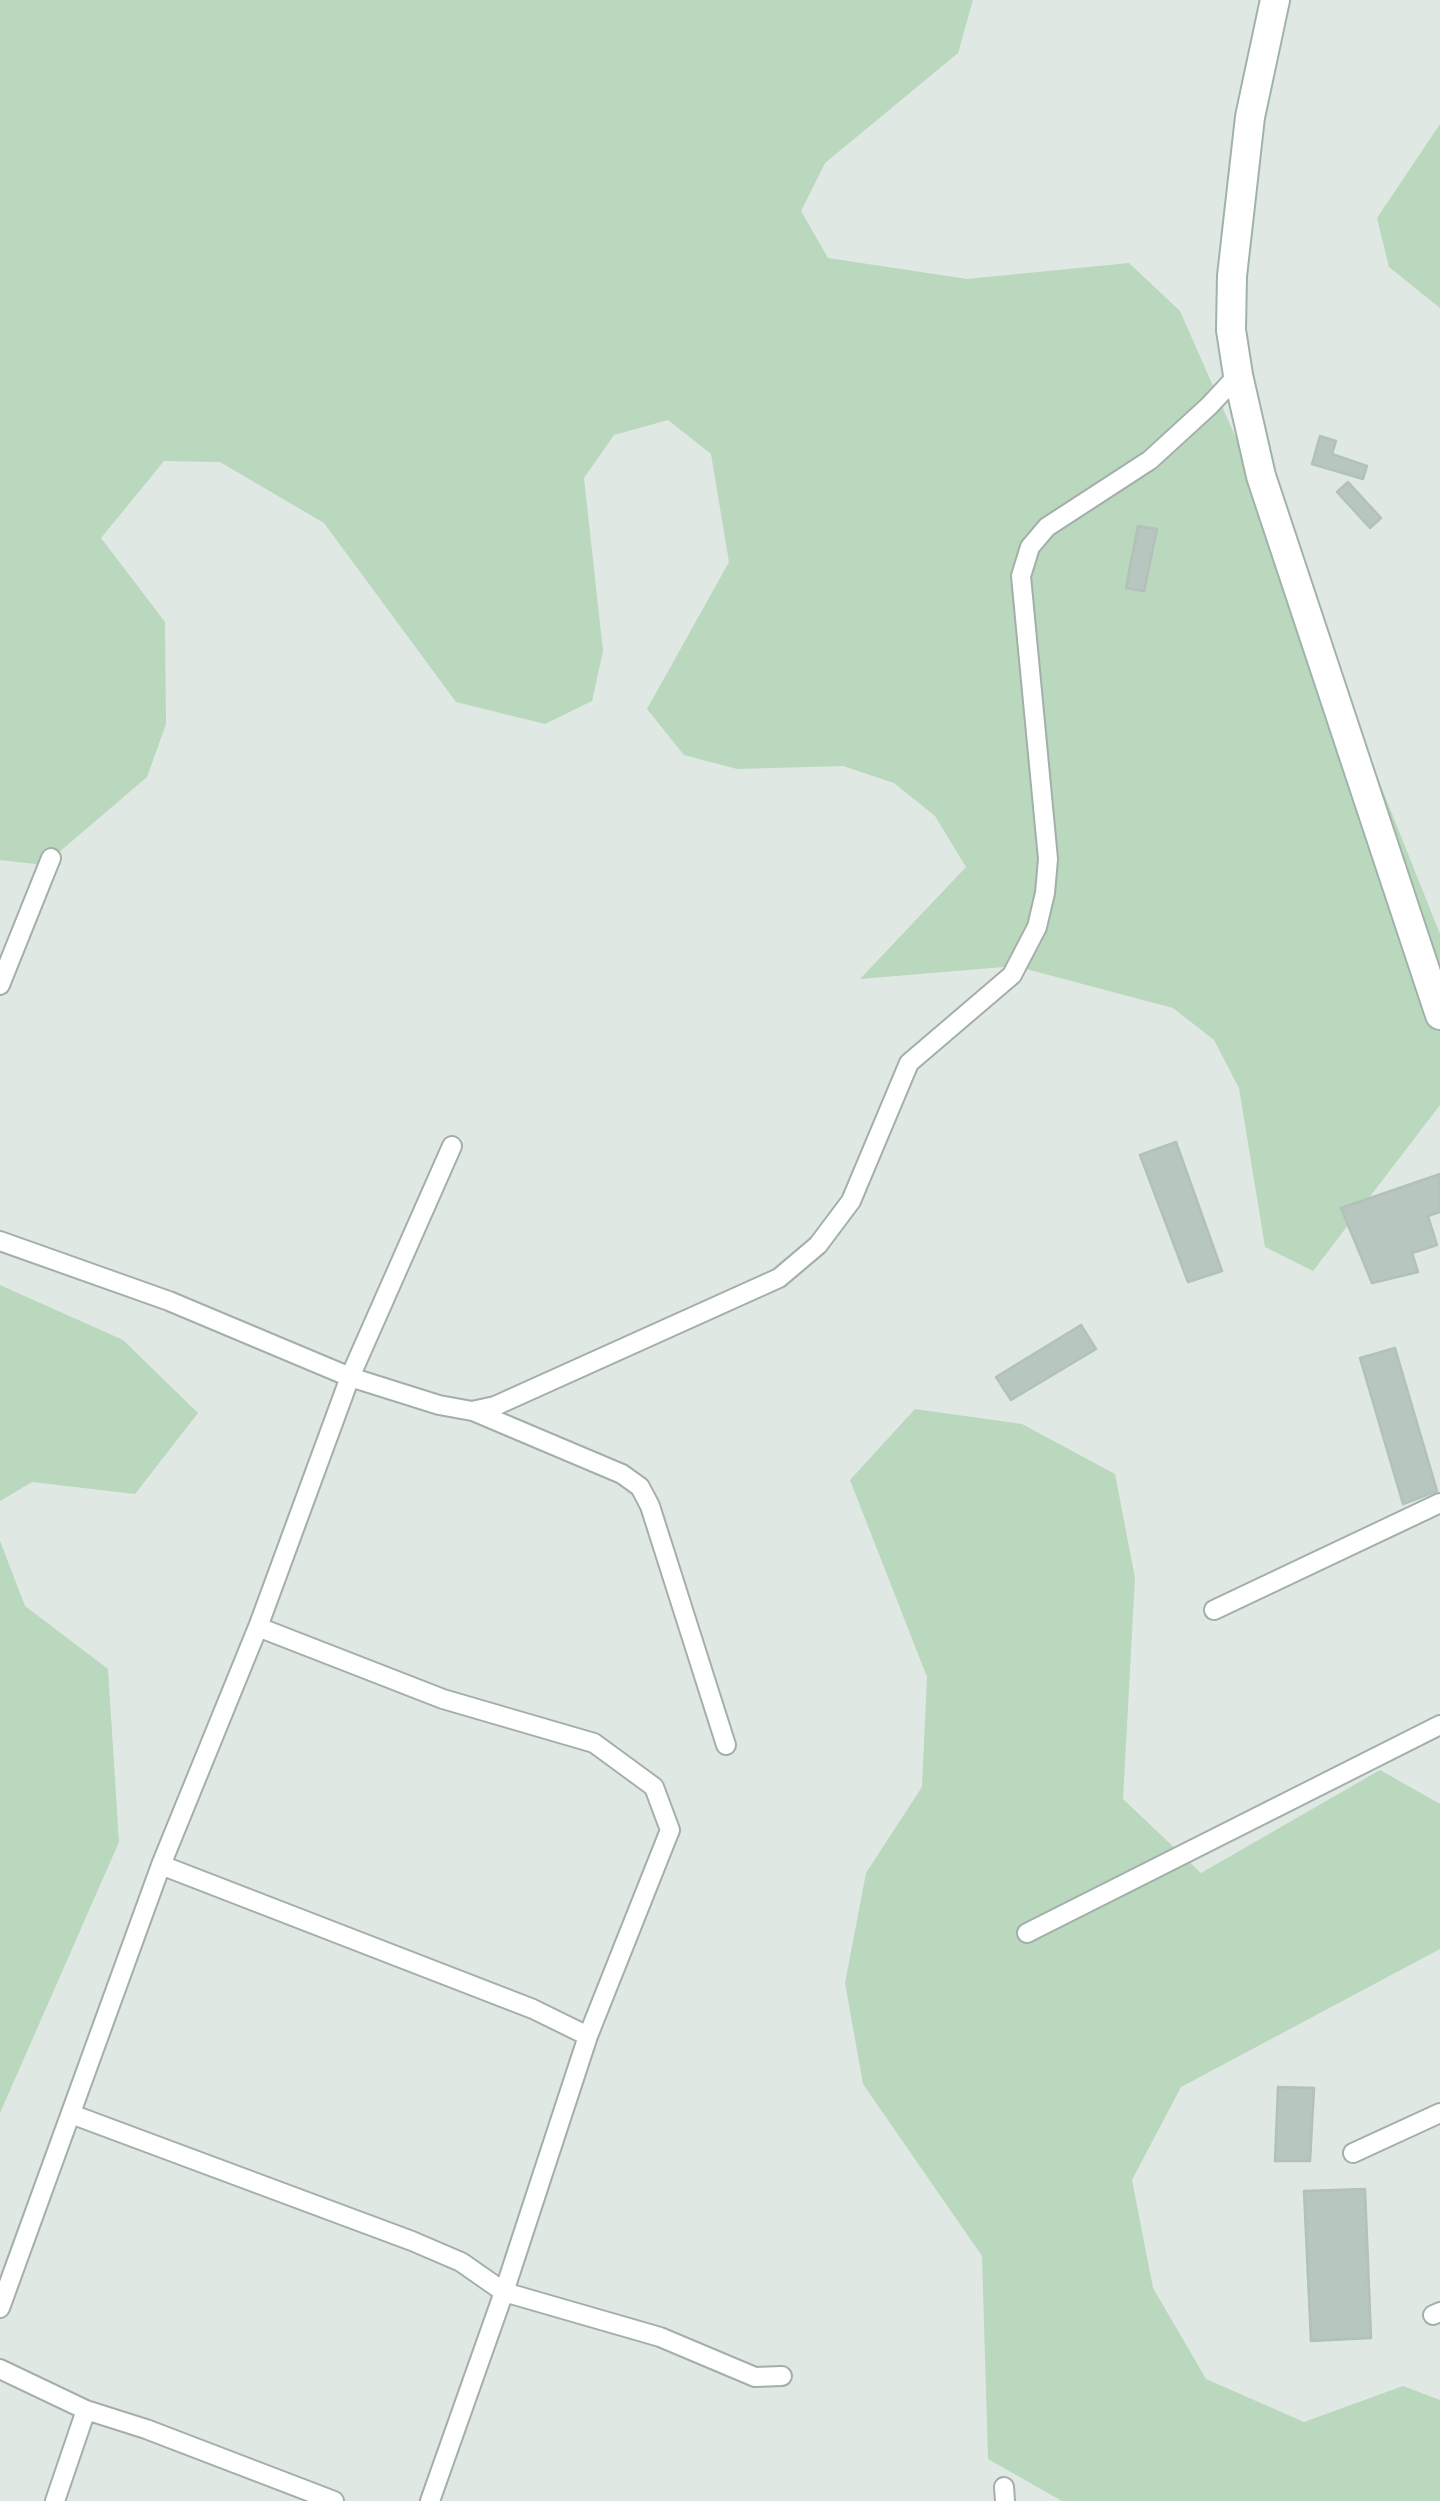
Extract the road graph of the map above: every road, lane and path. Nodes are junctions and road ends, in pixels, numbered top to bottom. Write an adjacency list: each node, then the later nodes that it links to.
1 (1276, 0): 2 (main road)
2 (1238, 374): 5 (main road); 9 (street)
3 (51, 858): 4 (street)
4 (0, 985)
5 (1440, 1016)
6 (452, 1146): 8 (street)
7 (0, 1241): 8 (street)
8 (350, 1378): 9 (street); 12 (street)
9 (472, 1411): 14 (street)
10 (1440, 1503): 11 (street)
11 (1214, 1610)
12 (258, 1627): 15 (street); 17 (street)
13 (1440, 1725): 16 (street)
14 (726, 1744)
15 (161, 1865): 17 (street); 19 (street)
16 (1027, 1933)
17 (588, 2036): 21 (street)
18 (1440, 2113): 20 (street)
19 (71, 2114): 21 (street); 22 (street)
20 (1353, 2153)
21 (504, 2292): 24 (street); 28 (street)
22 (0, 2308)
23 (0, 2369): 25 (street)
24 (782, 2376)
25 (86, 2410): 26 (street); 27 (street)
26 (55, 2501)
27 (334, 2501)
28 (430, 2501)

